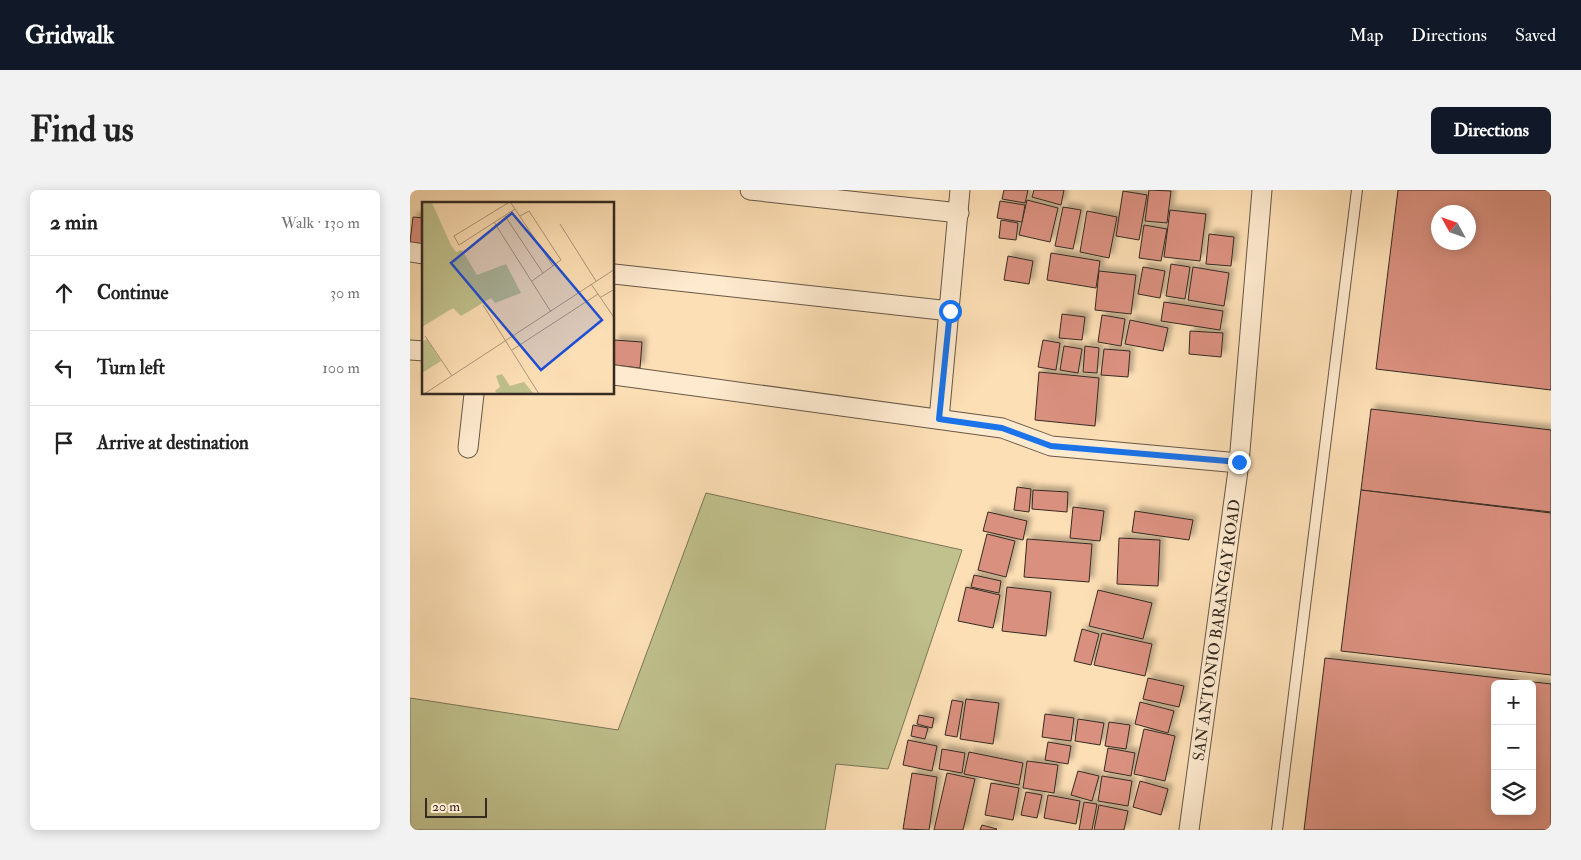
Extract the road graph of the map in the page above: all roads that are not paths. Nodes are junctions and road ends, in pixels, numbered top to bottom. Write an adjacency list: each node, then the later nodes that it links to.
1 (750, 190): 5 (street)
2 (960, 190): 5 (street)
3 (1262, 190): 12 (street, SAN ANTONIO BARANGAY ROAD)
4 (1357, 190): 14 (lane)
5 (959, 213): 7 (street)
6 (615, 274): 7 (street)
7 (950, 311): 10 (street)
8 (615, 375): 10 (street)
9 (474, 395): 11 (street)
10 (939, 419): 12 (street)
11 (468, 448)
12 (1239, 462): 13 (street, SAN ANTONIO BARANGAY ROAD)
13 (1189, 830)
14 (1277, 830)

